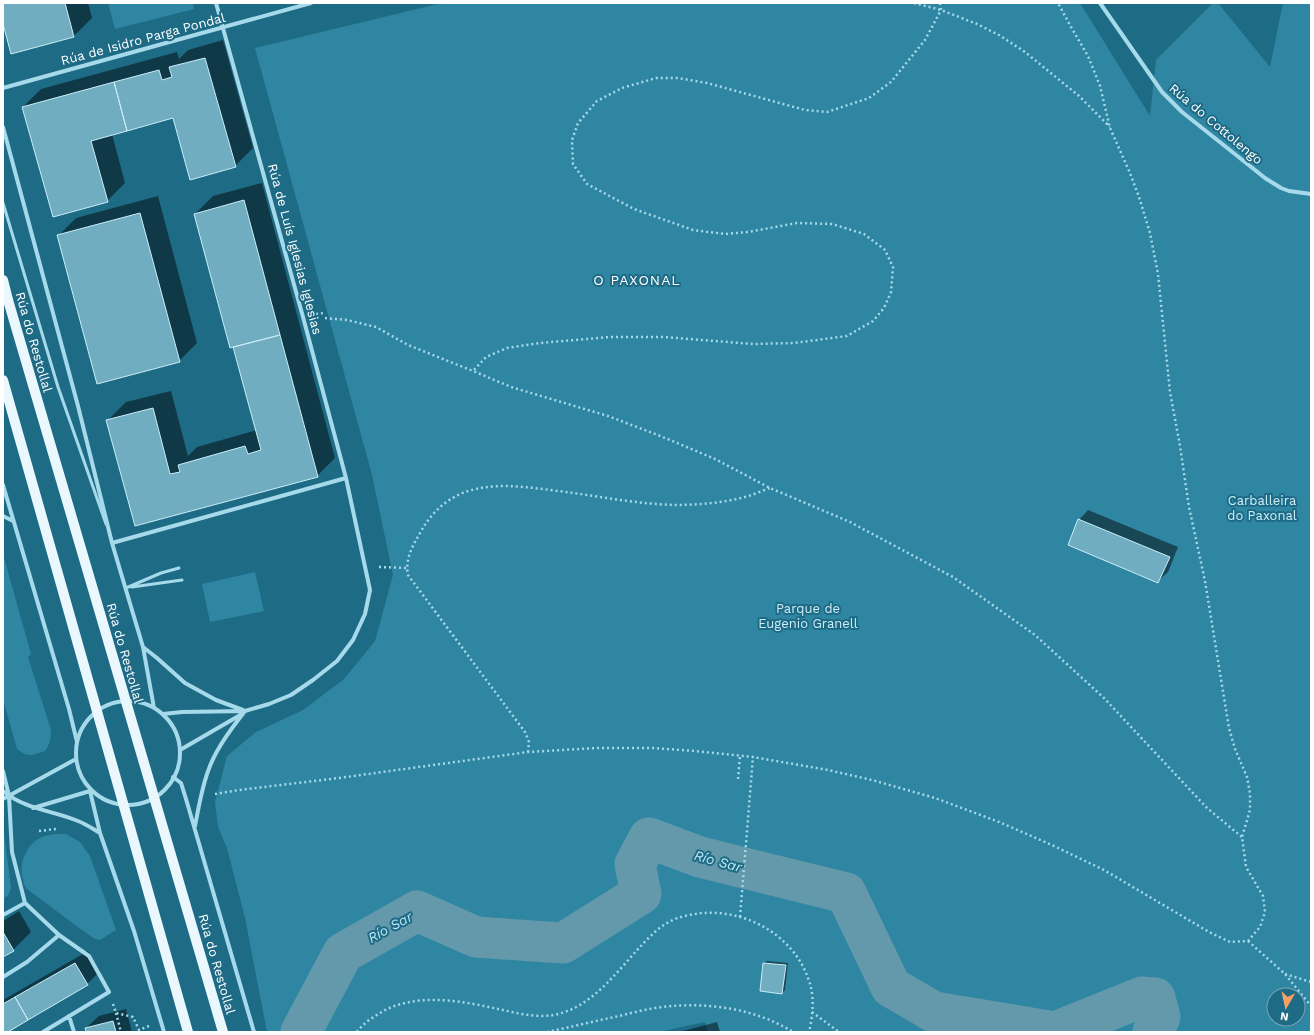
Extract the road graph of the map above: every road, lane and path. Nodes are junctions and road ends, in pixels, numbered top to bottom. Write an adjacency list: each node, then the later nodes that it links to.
1 (216, 3): 9 (street, Rúa de Luís Iglesias Iglesias)
2 (311, 3): 7 (street, Rúa de Isidro Parga Pondal)
3 (914, 3): 8 (path)
4 (940, 3): 8 (path)
5 (1058, 3): 12 (path)
6 (1100, 3): 13 (street, Rúa do Cottolengo)
7 (301, 4): 9 (street, Rúa de Isidro Parga Pondal)
8 (941, 10): 12 (path); 19 (path)
9 (223, 27): 10 (street, Rúa de Isidro Parga Pondal); 21 (street, Rúa de Luís Iglesias Iglesias)
10 (3, 88)
11 (3, 127): 26 (street, Rúa do Restollal)
12 (1110, 128): 55 (path)
13 (1311, 194)
14 (3, 203): 26 (lane)
15 (3, 280): 77 (main road, Rúa do Restollal, bridge)
16 (324, 313): 17 (path)
17 (314, 314)
18 (325, 318): 19 (path)
19 (473, 371): 23 (path)
20 (3, 380): 76 (main road, bridge)
21 (346, 478): 26 (street); 34 (street, Rúa de Luís Iglesias Iglesias)
22 (3, 486): 25 (street)
23 (770, 488): 29 (path); 55 (path)
24 (3, 516): 25 (street)
25 (13, 521): 36 (street)
26 (112, 543): 31 (street, Rúa do Restollal)
27 (379, 567): 29 (path)
28 (179, 568): 31 (lane)
29 (407, 568): 38 (path)
30 (182, 580): 31 (lane)
31 (126, 588): 32 (street, Rúa do Restollal)
32 (142, 647): 33 (street, Rúa do Restollal); 34 (street, Rúa do Restollal)
33 (154, 708): 35 (street); 36 (street)
34 (245, 711): 35 (street, Rúa de Luís Iglesias Iglesias); 37 (street, Rúa de Luís Iglesias Iglesias); 51 (street, Rúa do Restollal)
35 (163, 714): 37 (street)
36 (77, 743): 41 (street)
37 (180, 750): 43 (street)
38 (528, 752): 39 (path); 47 (path)
39 (740, 756): 40 (path); 44 (path)
40 (753, 757): 58 (path); 60 (path)
41 (76, 758): 46 (street); 48 (street)
42 (3, 771): 48 (street)
43 (173, 777): 46 (street); 51 (street, Rúa do Restollal)
44 (738, 779)
45 (3, 791): 48 (street)
46 (90, 791): 50 (street); 54 (street)
47 (212, 794)
48 (9, 796): 49 (street); 50 (street); 56 (street)
49 (3, 798)
50 (33, 808): 54 (street)
51 (195, 827): 78 (street, Rúa do Restollal)
52 (62, 828): 53 (path)
53 (38, 831)
54 (100, 833): 75 (street)
55 (1242, 837): 60 (path)
56 (25, 902): 57 (street); 59 (street)
57 (3, 915)
58 (740, 917): 66 (path); 79 (path)
59 (59, 935): 62 (street); 64 (street)
60 (1248, 941): 61 (path)
61 (1285, 974): 63 (path); 65 (path)
62 (3, 977)
63 (1311, 982)
64 (109, 992): 67 (path); 68 (street)
65 (1311, 1006)
66 (812, 1012): 82 (path); 83 (path)
67 (116, 1013): 70 (path); 73 (path)
68 (69, 1016): 71 (street); 72 (street)
69 (148, 1021): 70 (path)
70 (150, 1026): 74 (path)
71 (43, 1032)
72 (74, 1032)
73 (121, 1032)
74 (151, 1032)
75 (164, 1032)
76 (188, 1032)
77 (223, 1032)
78 (254, 1032)
79 (357, 1032)
80 (547, 1032): 81 (path)
81 (793, 1032)
82 (809, 1032)
83 (839, 1032)

